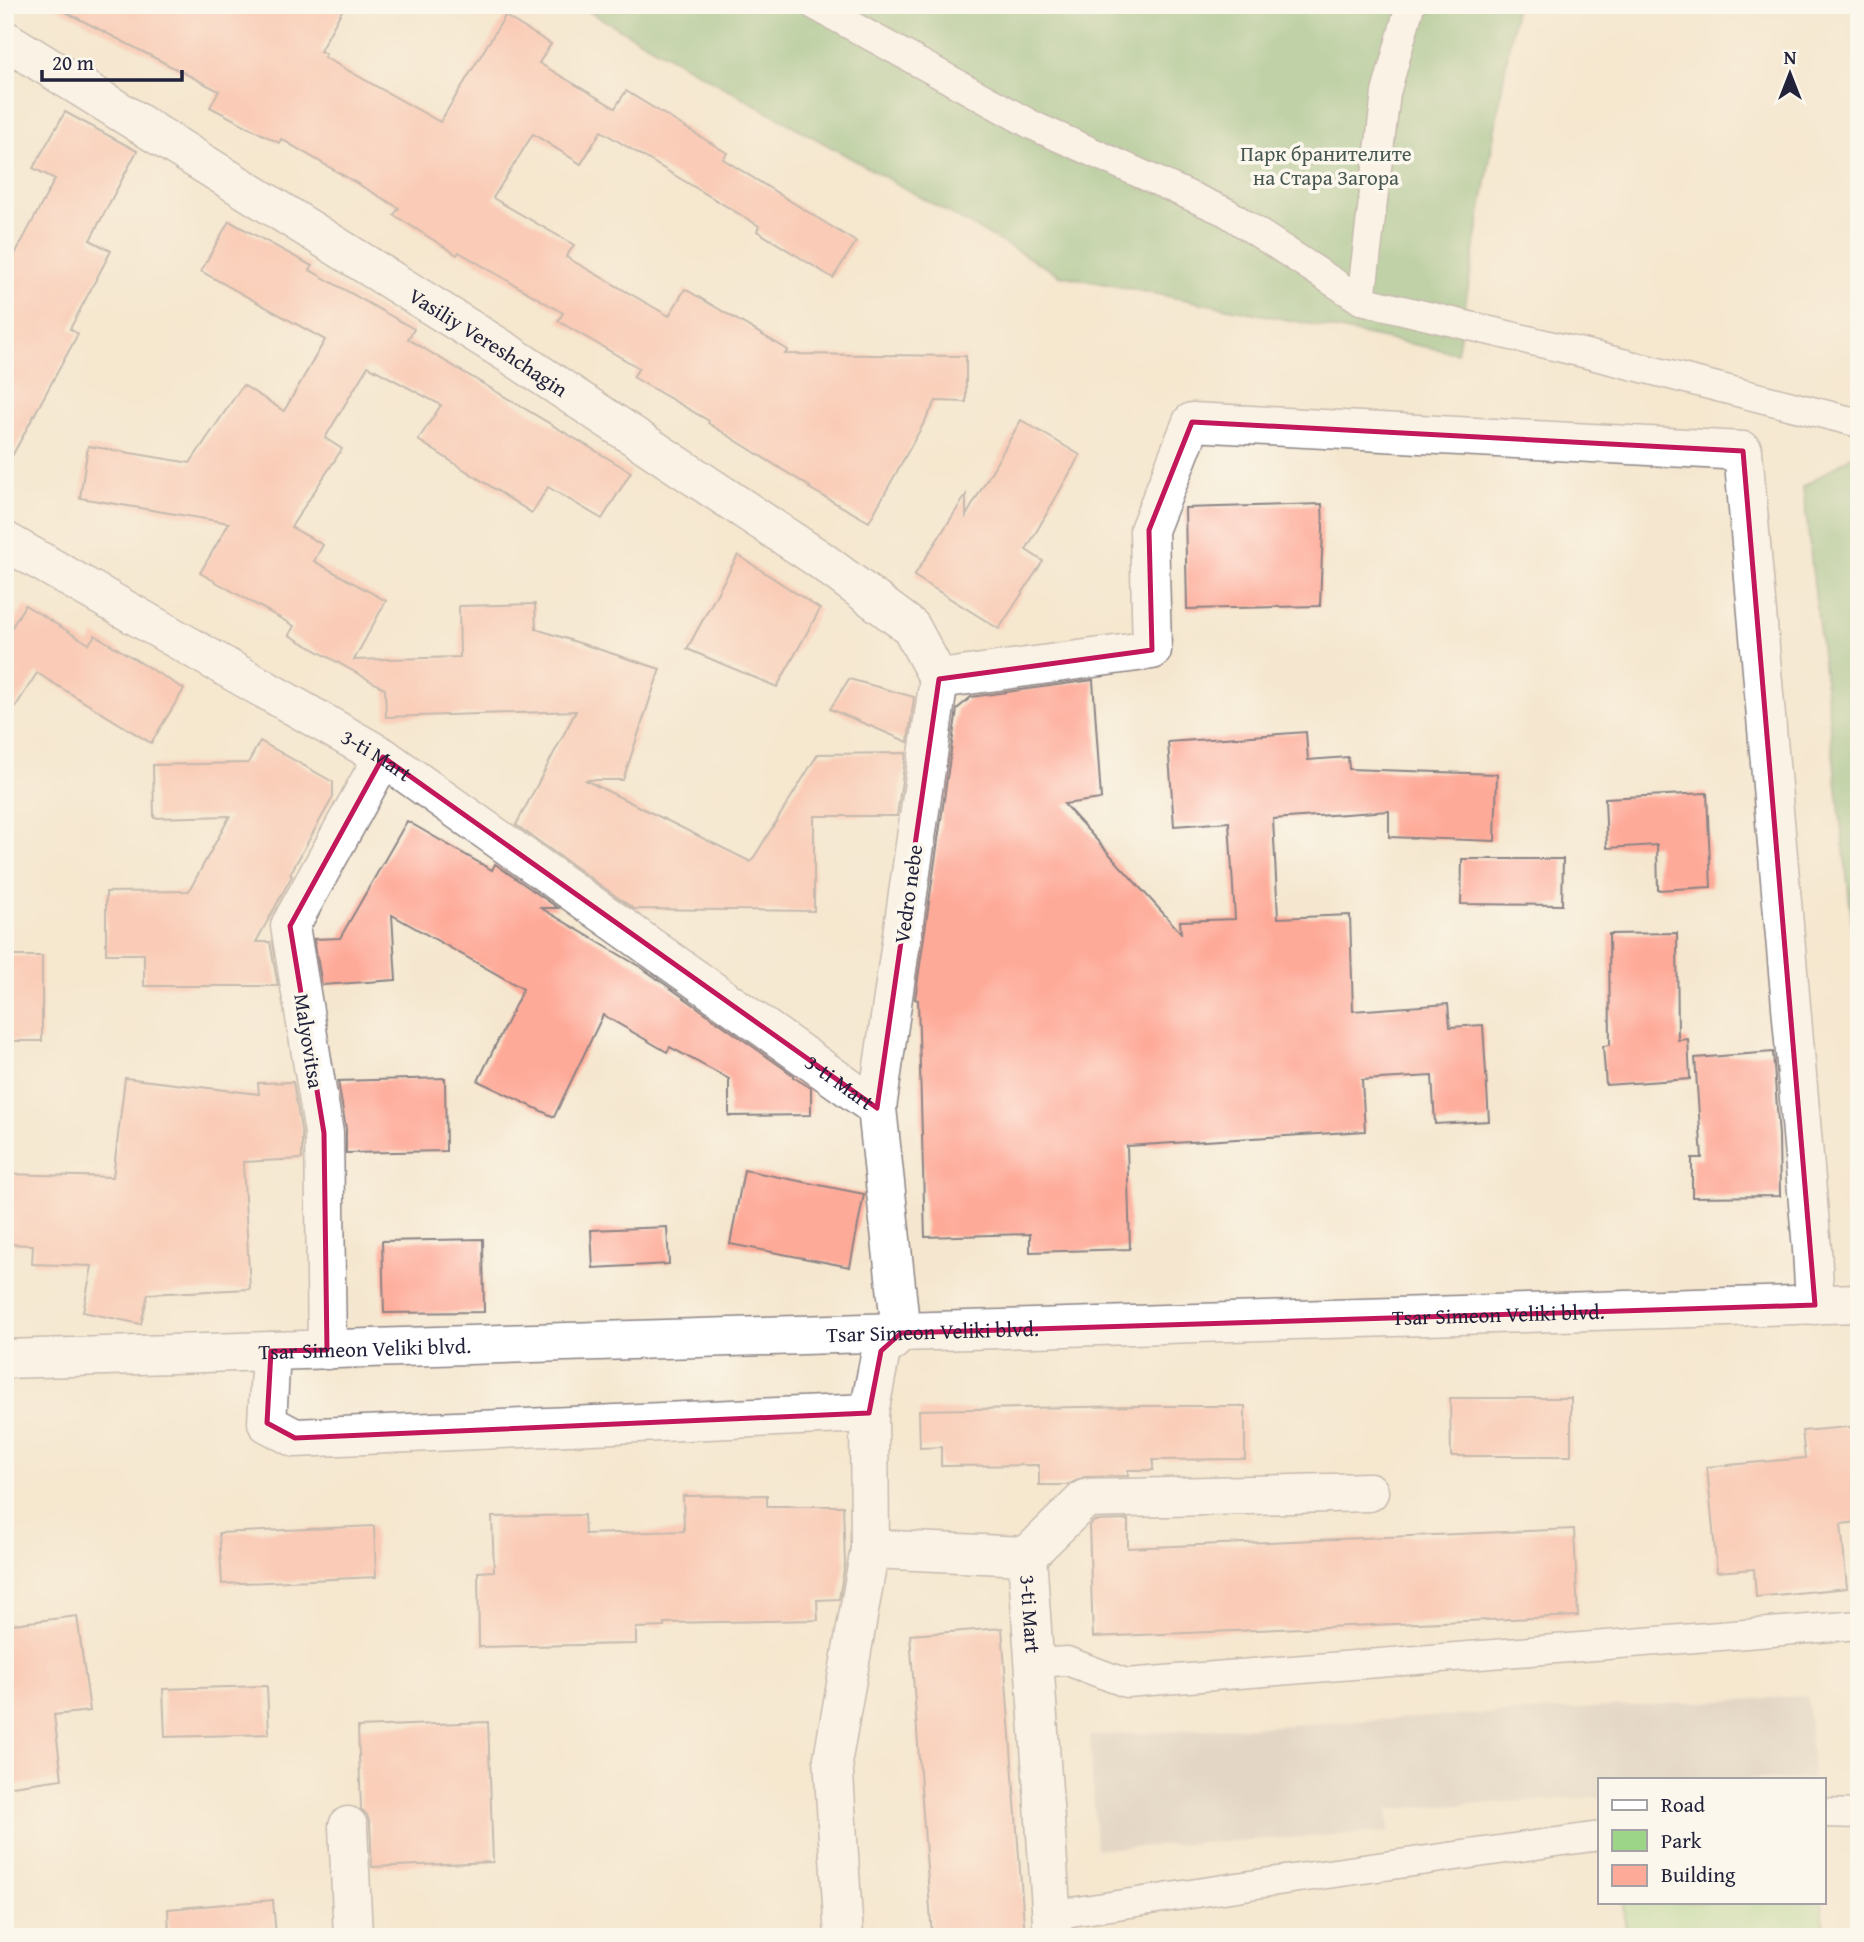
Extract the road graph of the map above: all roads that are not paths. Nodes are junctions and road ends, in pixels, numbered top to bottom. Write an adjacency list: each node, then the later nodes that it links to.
1 (814, 5): 4 (lane)
2 (1410, 5): 4 (lane)
3 (7, 45): 7 (street, Vasiliy Vereshchagin)
4 (1361, 300): 5 (lane)
5 (1859, 423)
6 (5, 541): 8 (street, 3-ti Mart)
7 (939, 679): 9 (street, Vedro nebe); 11 (street)
8 (383, 757): 9 (street, 3-ti Mart); 13 (street, Malyovitsa)
9 (877, 1108): 12 (street, 3-ti Mart)
10 (1859, 1303): 11 (street, Tsar Simeon Veliki blvd.)
11 (1815, 1305): 12 (street, Tsar Simeon Veliki blvd.)
12 (901, 1333): 13 (street, Tsar Simeon Veliki blvd.); 16 (street)
13 (327, 1350): 14 (street, Tsar Simeon Veliki blvd.)
14 (271, 1351): 15 (street, Tsar Simeon Veliki blvd.); 16 (street)
15 (5, 1360)
16 (869, 1413): 18 (street)
17 (1369, 1492): 19 (street)
18 (870, 1549): 19 (street, 3-ti Mart); 28 (street)
19 (1027, 1556): 21 (street, 3-ti Mart)
20 (1859, 1625): 21 (lane)
21 (1034, 1663): 26 (street, 3-ti Mart)
22 (1826, 1814): 23 (lane)
23 (1859, 1814)
24 (348, 1826): 27 (street)
25 (1598, 1836): 26 (lane)
26 (1052, 1926)
27 (353, 1937)
28 (844, 1937)

